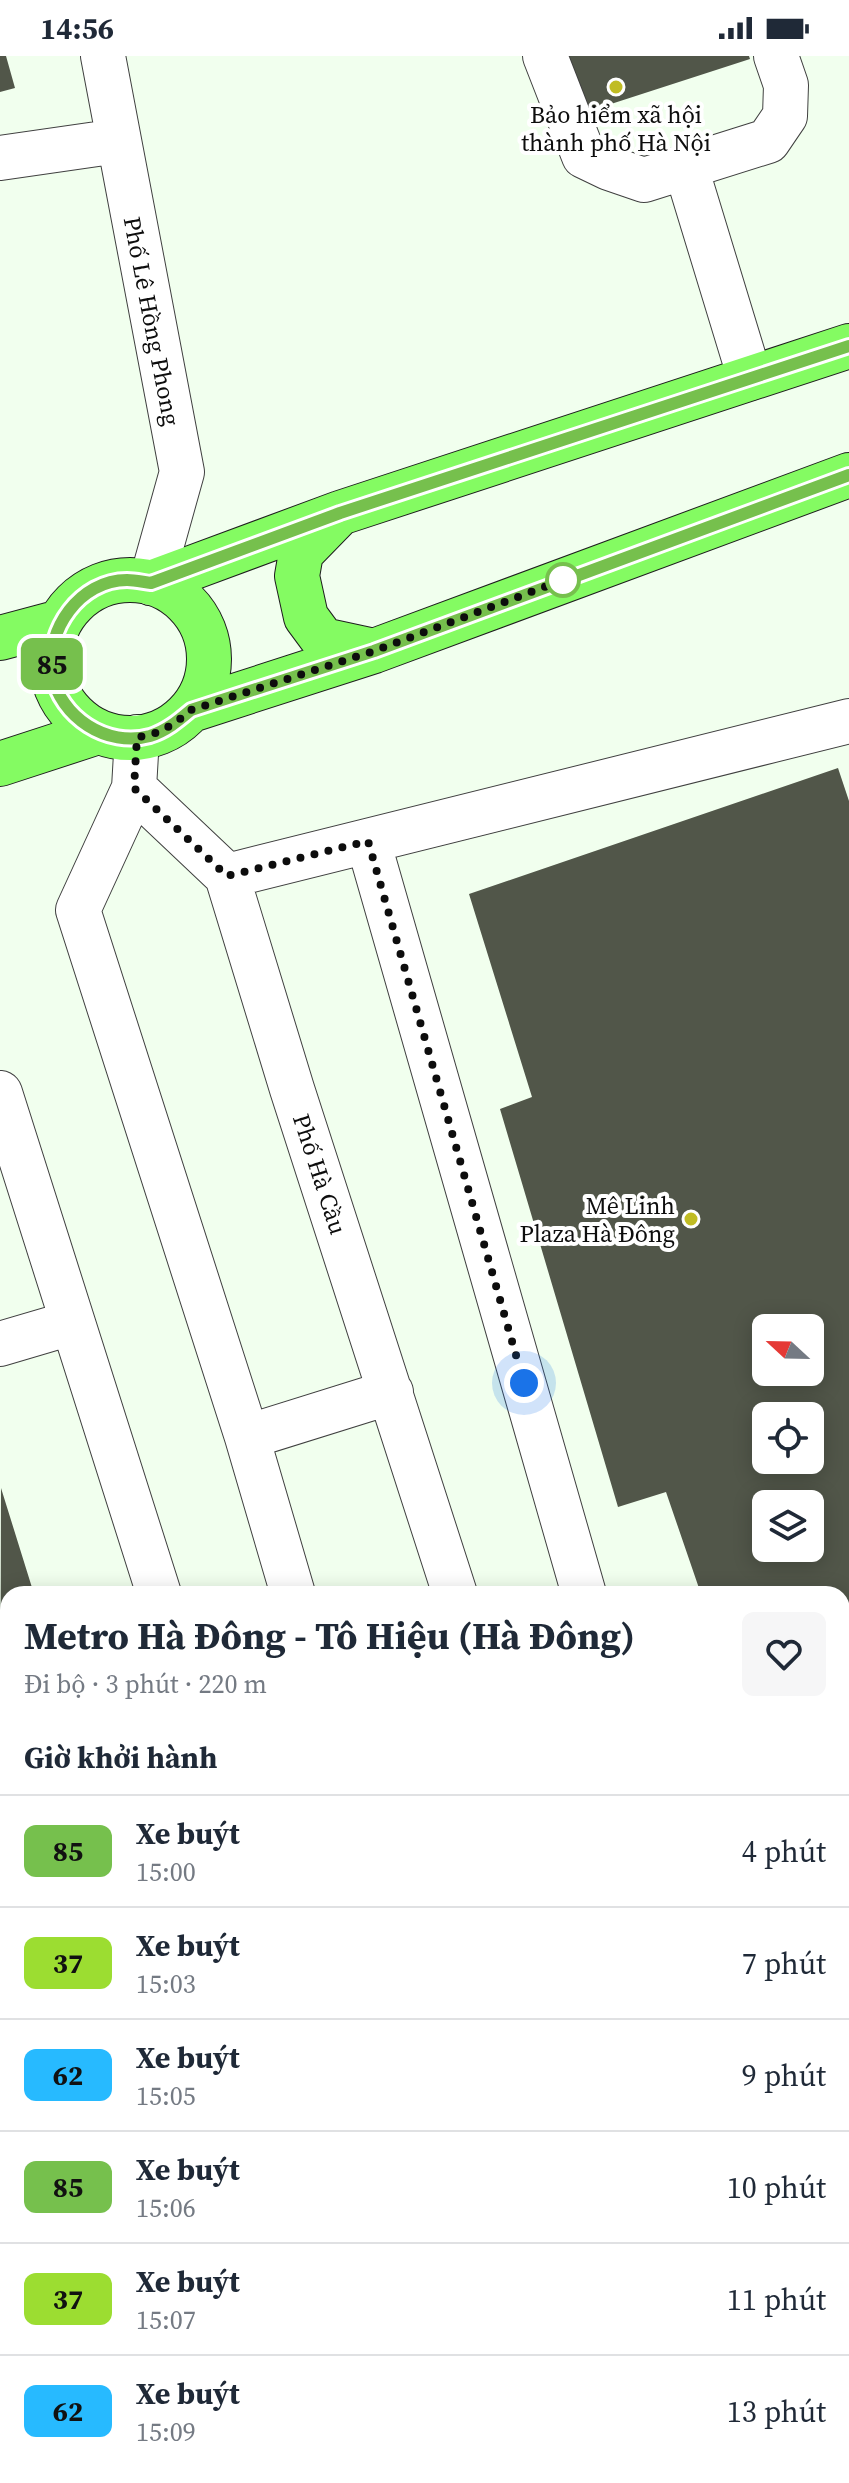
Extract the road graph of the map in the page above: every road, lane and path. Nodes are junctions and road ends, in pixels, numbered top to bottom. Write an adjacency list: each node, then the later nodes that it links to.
1 (103, 56): 4 (street, Phố Lê Hồng Phong)
2 (545, 56): 6 (street)
3 (776, 56): 6 (street)
4 (118, 141): 5 (street); 11 (street, Phố Lê Hồng Phong)
5 (0, 158)
6 (686, 168): 8 (street)
7 (849, 346): 8 (main road)
8 (750, 378): 10 (main road)
9 (849, 475): 14 (main road)
10 (340, 513): 11 (main road); 14 (main road)
11 (151, 583): 12 (main road); 15 (main road)
12 (60, 622): 13 (main road); 17 (main road)
13 (0, 638)
14 (374, 651): 15 (main road)
15 (191, 710): 17 (main road)
16 (849, 721): 20 (street)
17 (118, 735): 18 (main road); 19 (street)
18 (0, 764)
19 (134, 788): 21 (street, Phố Hà Cầu); 26 (street)
20 (368, 841): 21 (street); 30 (street)
21 (227, 876): 25 (street, Phố Hà Cầu)
22 (0, 1093): 23 (street)
23 (71, 1323): 24 (street); 27 (street)
24 (0, 1344)
25 (391, 1392): 26 (street); 29 (street, Phố Hà Cầu)
26 (247, 1437): 28 (street)
27 (156, 1586)
28 (291, 1586)
29 (452, 1586)
30 (582, 1586)

